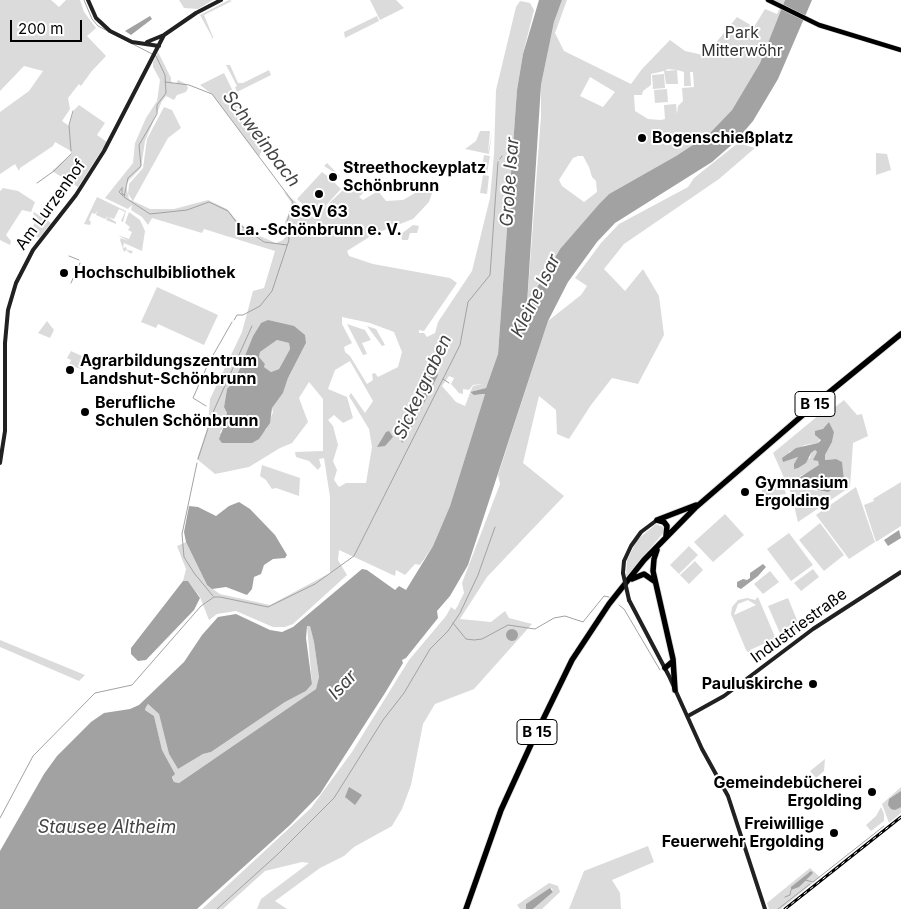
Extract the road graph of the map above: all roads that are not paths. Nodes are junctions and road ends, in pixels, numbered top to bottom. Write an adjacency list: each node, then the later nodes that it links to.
1 (88, 0): 5 (street)
2 (221, 0): 4 (street)
3 (768, 0): 7 (main road)
4 (164, 35): 5 (street); 6 (street, Am Lurzenhof)
5 (145, 43): 6 (street)
6 (159, 46): 9 (street, Am Lurzenhof)
7 (901, 50)
8 (901, 336): 10 (highway, B 15); 13 (highway, B 15)
9 (0, 463)
10 (704, 500): 11 (highway); 12 (highway, B 15)
11 (658, 520): 12 (highway); 19 (street, bridge)
12 (665, 537): 22 (highway, B 15)
13 (657, 550): 15 (highway, B 15); 16 (highway)
14 (901, 572): 21 (street, Industriestraße)
15 (632, 579): 16 (highway); 22 (highway, B 15)
16 (656, 583): 17 (highway)
17 (673, 659): 18 (highway); 19 (highway)
18 (674, 667): 19 (highway); 20 (highway)
19 (666, 670): 20 (street)
20 (675, 690): 21 (street)
21 (688, 716): 23 (street)
22 (468, 909)
23 (765, 909)

